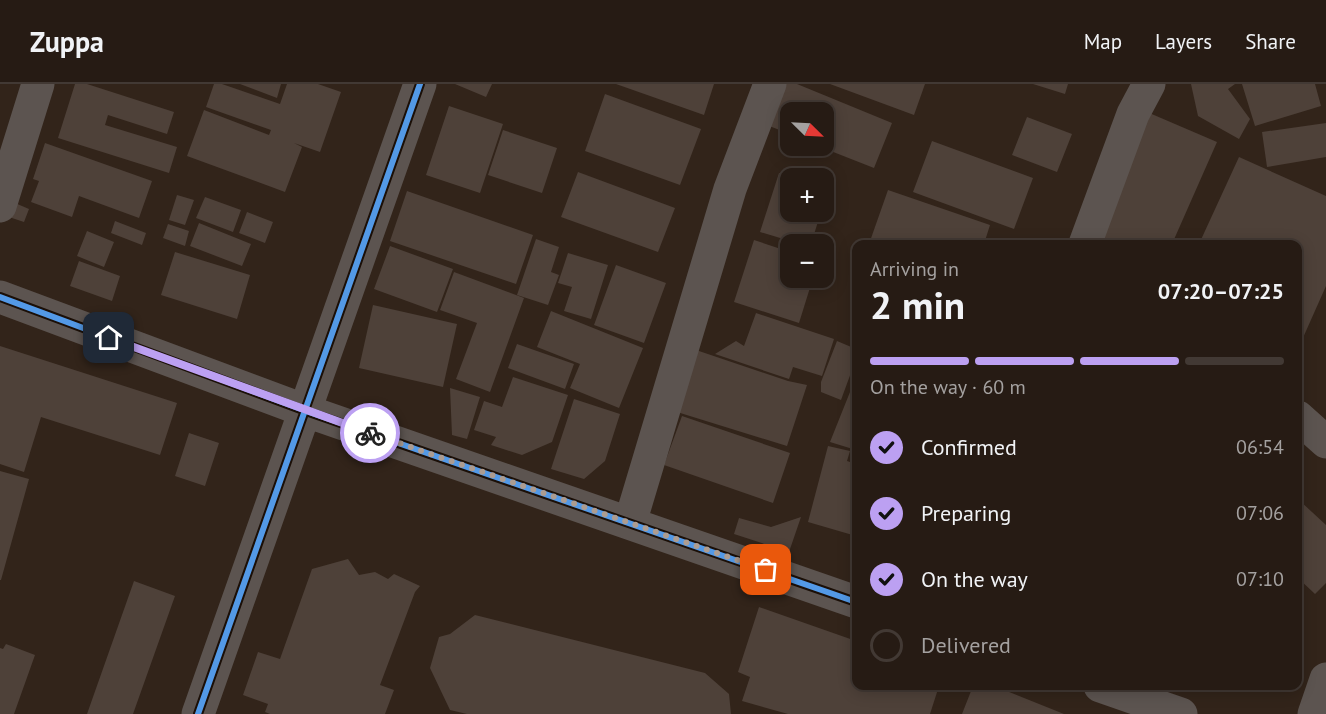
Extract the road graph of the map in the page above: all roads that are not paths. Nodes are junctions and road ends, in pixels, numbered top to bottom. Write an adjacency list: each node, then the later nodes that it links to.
1 (38, 84): 5 (street)
2 (420, 84): 8 (street)
3 (770, 84): 11 (street)
4 (1149, 84): 6 (street)
5 (0, 206)
6 (1086, 240)
7 (0, 297): 8 (street)
8 (306, 411): 11 (street); 15 (street)
9 (1302, 421): 10 (street)
10 (1326, 442)
11 (630, 523): 12 (street)
12 (852, 601)
13 (1326, 679): 17 (street)
14 (1111, 690): 16 (street)
15 (198, 714)
16 (1180, 714)
17 (1314, 714)

